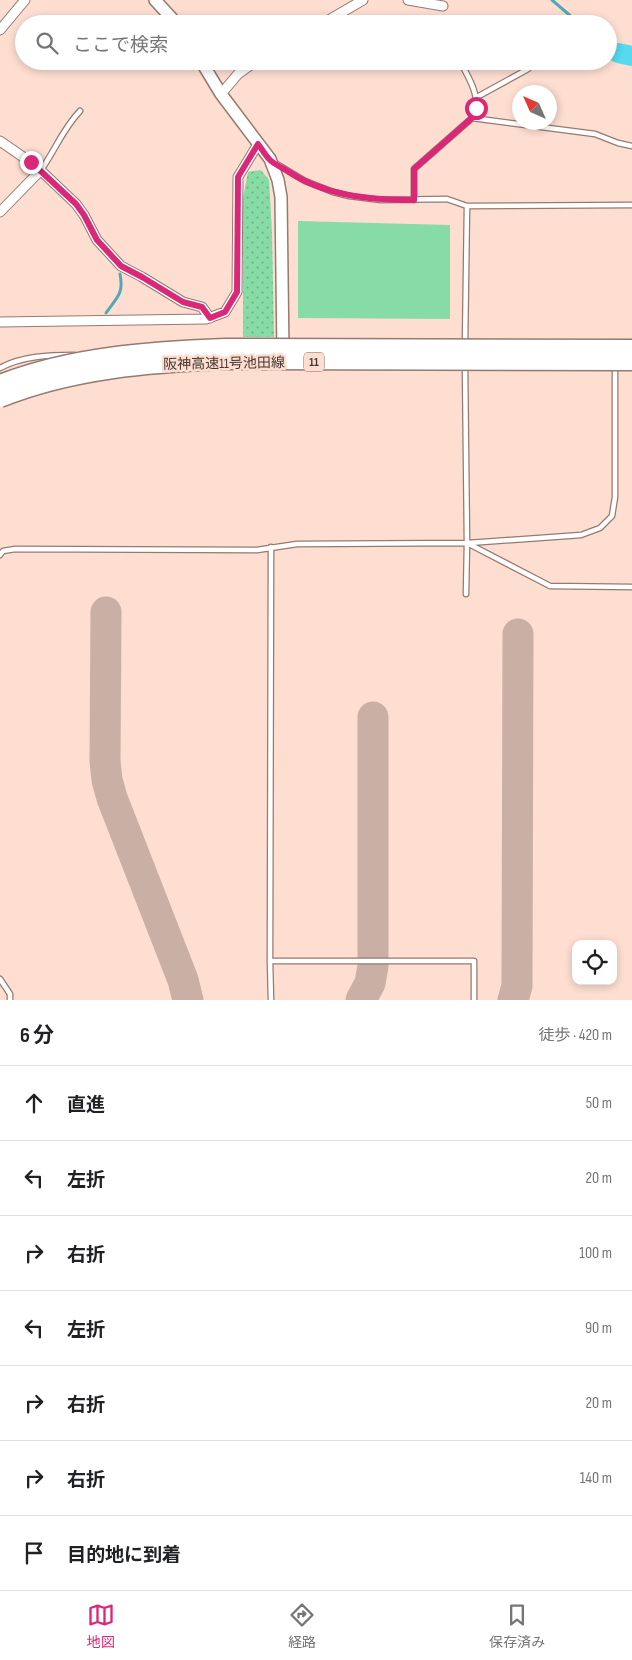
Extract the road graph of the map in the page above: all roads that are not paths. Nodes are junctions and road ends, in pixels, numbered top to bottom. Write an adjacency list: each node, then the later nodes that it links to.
1 (25, 0): 8 (street)
2 (363, 0): 7 (street)
3 (408, 0): 5 (street)
4 (161, 3): 6 (street)
5 (443, 6)
6 (170, 15)
7 (337, 15)
8 (0, 30)
9 (206, 70): 13 (street)
10 (244, 70): 13 (street)
11 (464, 70): 14 (lane)
12 (526, 70): 14 (lane)
13 (221, 94): 18 (street)
14 (477, 97): 16 (lane)
15 (80, 111): 21 (lane)
16 (472, 118): 19 (lane); 22 (lane)
17 (0, 141): 21 (street)
18 (258, 144): 20 (street); 26 (street)
19 (632, 146)
20 (270, 159): 22 (lane); 30 (street)
21 (41, 170): 25 (street); 26 (street)
22 (414, 200): 24 (lane)
23 (632, 205): 24 (lane)
24 (467, 206): 30 (lane)
25 (0, 212)
26 (210, 318): 27 (street)
27 (0, 322)
28 (632, 348): 35 (highway, 阪神高速11号池田線 / 11, bridge)
29 (193, 354): 34 (lane)
30 (465, 354): 31 (street); 37 (lane)
31 (615, 354): 32 (street); 37 (lane)
32 (632, 354)
33 (632, 362): 36 (highway, 阪神高速11号池田線 / 11, bridge)
34 (0, 368)
35 (0, 383)
36 (0, 399)
37 (467, 543): 38 (lane); 40 (lane); 41 (lane)
38 (271, 547): 39 (lane); 42 (lane)
39 (0, 555)
40 (632, 587)
41 (466, 594)
42 (270, 961): 45 (lane); 46 (lane)
43 (0, 980): 44 (lane)
44 (10, 1000)
45 (271, 1000)
46 (474, 1000)

